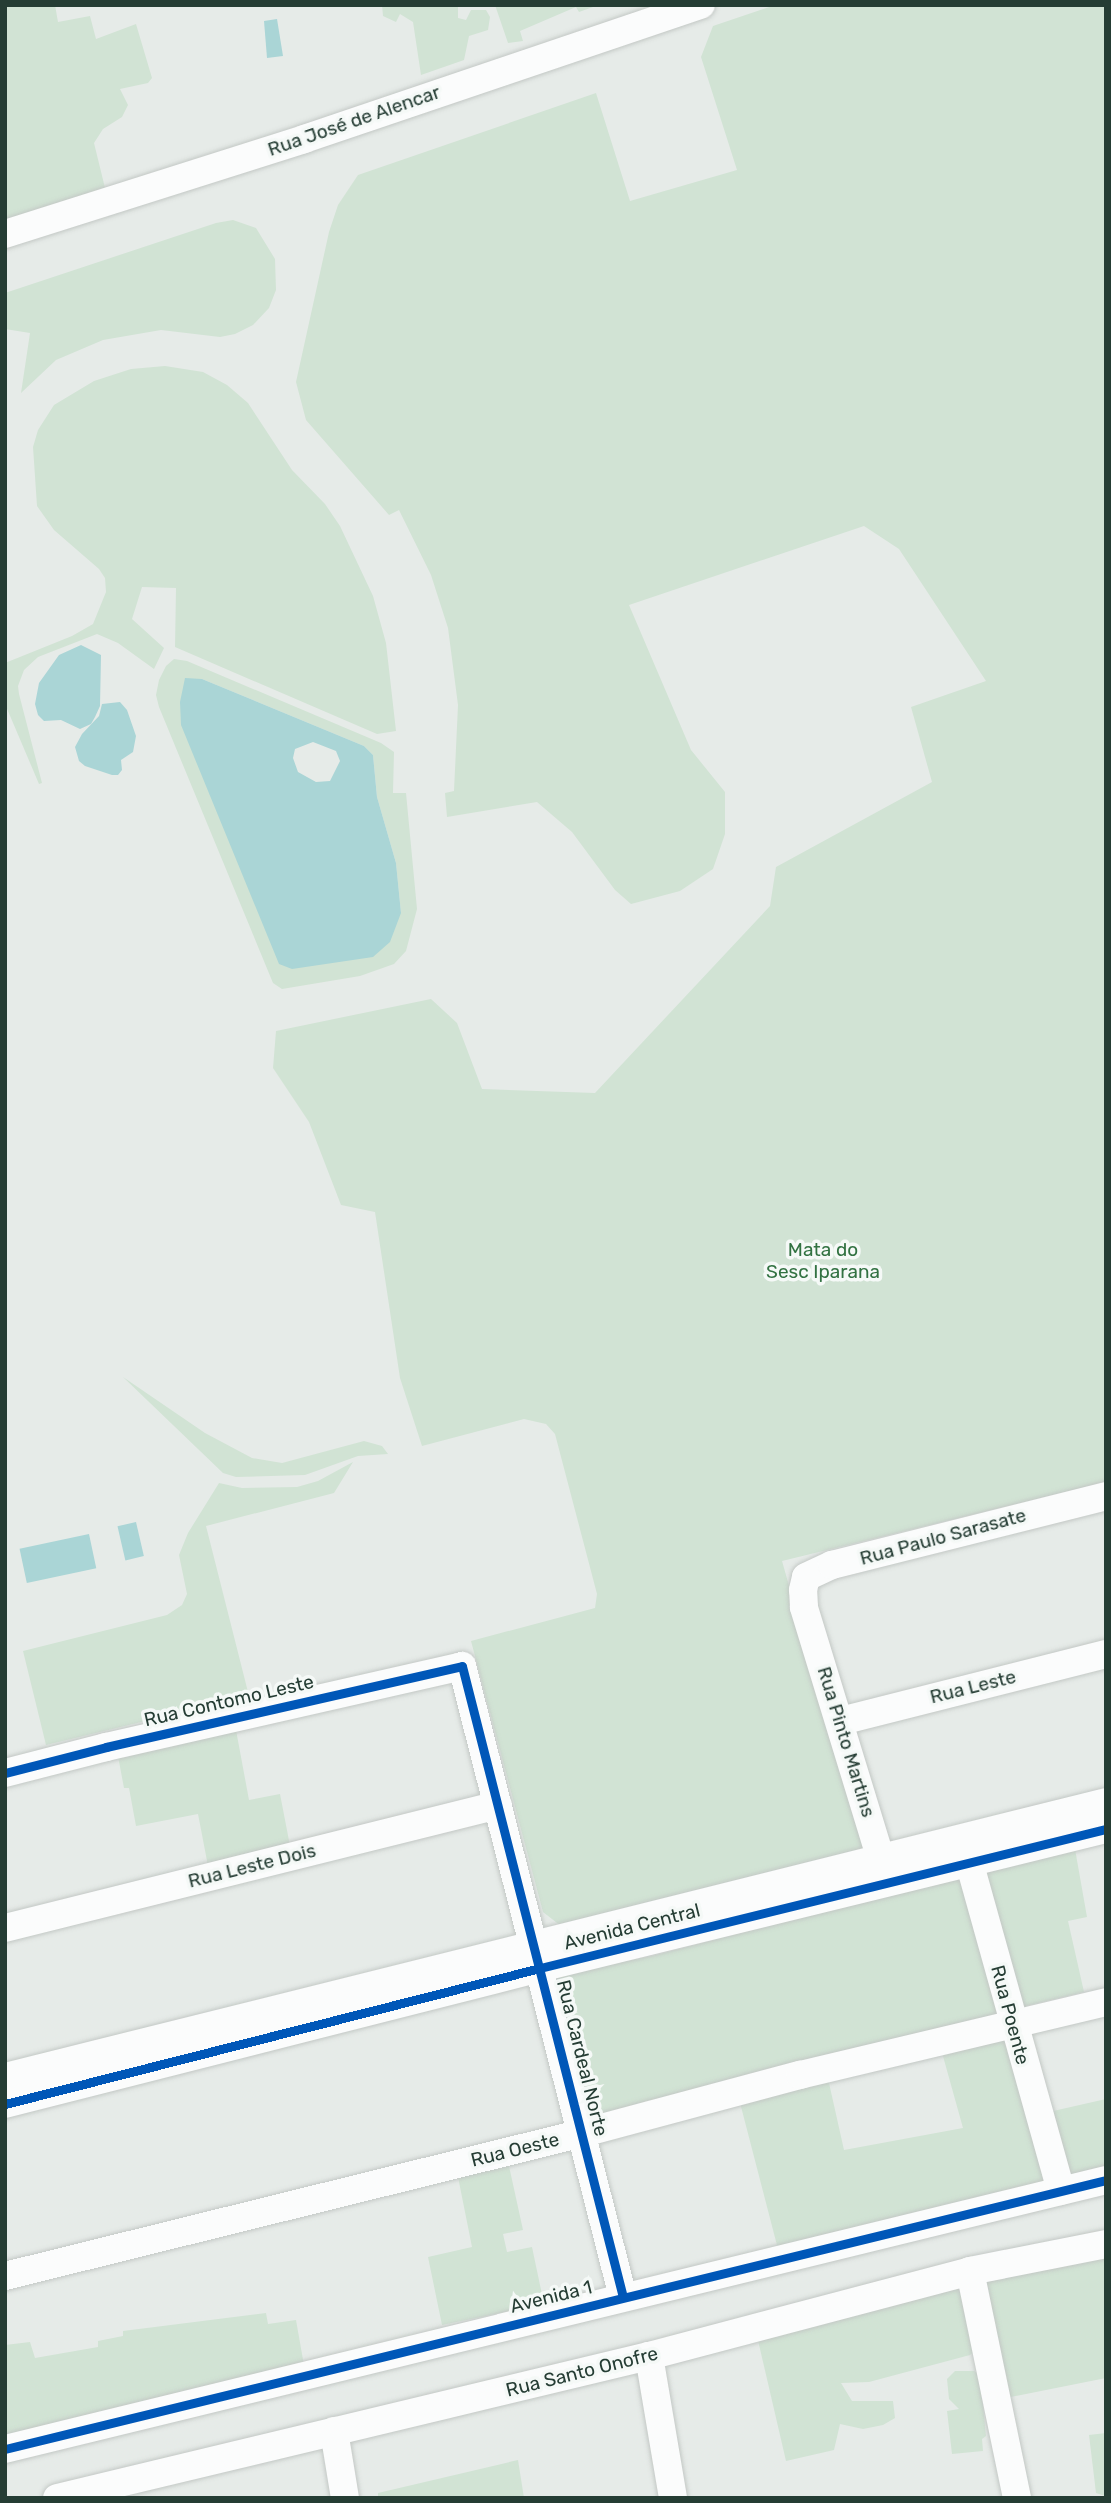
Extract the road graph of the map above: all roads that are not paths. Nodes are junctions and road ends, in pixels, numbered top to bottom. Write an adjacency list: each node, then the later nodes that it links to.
1 (701, 5): 2 (street, Rua José de Alencar)
2 (5, 234)
3 (1106, 1496): 4 (street, Rua Paulo Sarasate)
4 (803, 1600): 7 (street, Rua Pinto Martins)
5 (1106, 1654): 7 (street, Rua Leste)
6 (462, 1666): 8 (street, Rua Contomo Leste); 10 (street, Rua Cardeal Norte)
7 (841, 1721): 13 (street, Rua Pinto Martins)
8 (5, 1773)
9 (1106, 1802): 12 (street, Avenida Central)
10 (498, 1805): 14 (street, Rua Leste Dois); 15 (street, Rua Cardeal Norte)
11 (1106, 1829): 12 (street, Avenida Central)
12 (966, 1851): 13 (street, Avenida Central); 17 (street, Rua Poente)
13 (885, 1871): 15 (street, Avenida Central)
14 (5, 1928)
15 (537, 1955): 18 (street, Avenida Central); 19 (street, Avenida Central); 20 (street, Rua Cardeal Norte)
16 (1106, 2002): 17 (street, Rua Oeste)
17 (1013, 2026): 20 (street, Rua Oeste); 22 (street, Rua Poente)
18 (5, 2077)
19 (5, 2104)
20 (583, 2133): 25 (street, Rua Oeste); 26 (street, Rua Cardeal Norte)
21 (1106, 2180): 22 (street, Avenida 1)
22 (1061, 2191): 26 (street, Avenida 1)
23 (1106, 2244): 24 (street, Rua Santo Onofre)
24 (970, 2271): 27 (street, Rua Santo Onofre); 33 (street)
25 (5, 2276)
26 (623, 2297): 29 (street, Avenida 1)
27 (649, 2356): 28 (street, Rua Santo Onofre); 32 (street)
28 (334, 2431): 30 (street, Rua Santo Onofre); 31 (street)
29 (5, 2449)
30 (57, 2498)
31 (345, 2498)
32 (673, 2498)
33 (1017, 2498)

